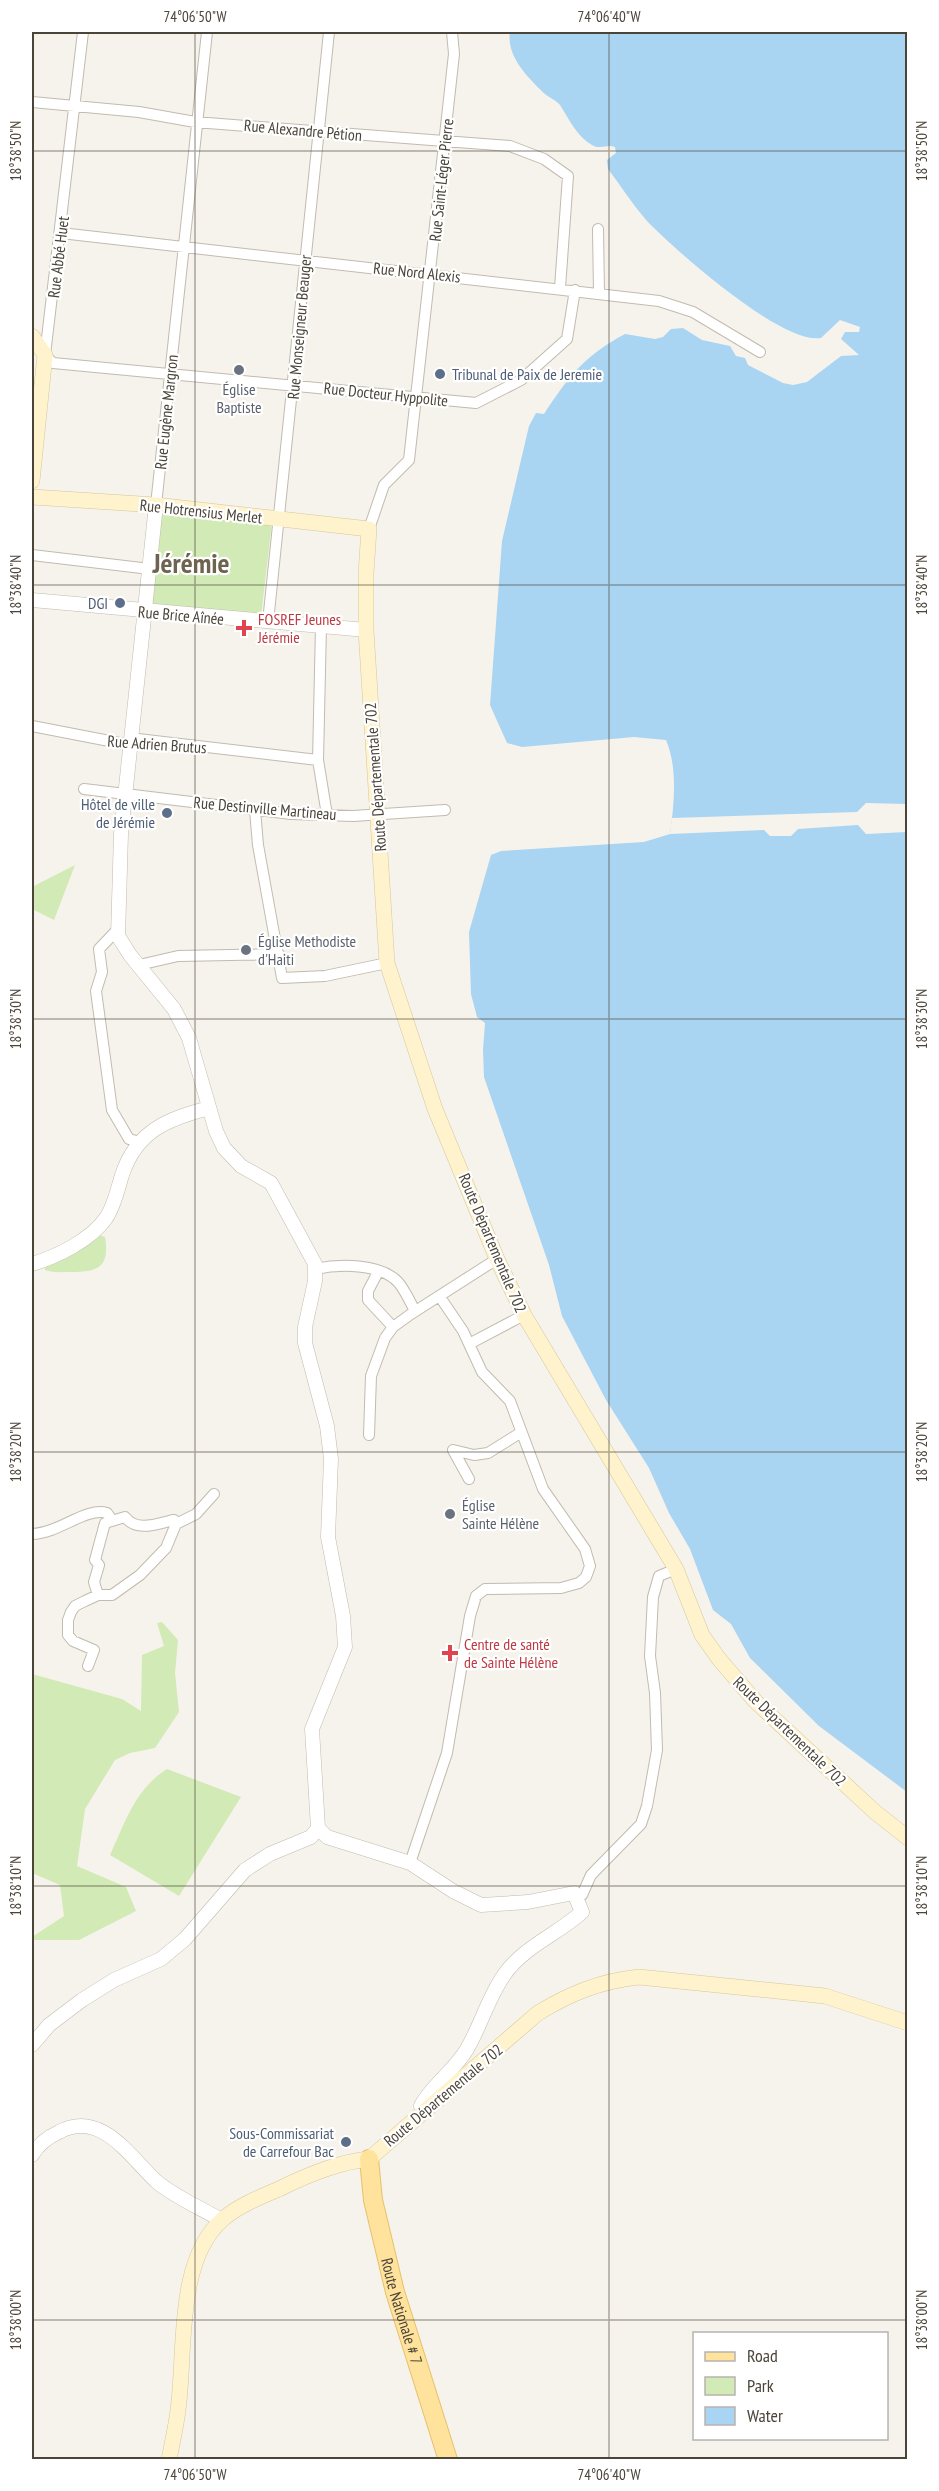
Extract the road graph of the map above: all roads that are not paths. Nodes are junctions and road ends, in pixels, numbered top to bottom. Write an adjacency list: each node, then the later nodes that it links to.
1 (83, 32): 6 (street, Rue Abbé Huet)
2 (207, 32): 7 (street, Rue Eugène Margron)
3 (329, 32): 8 (street, Rue Monseigneur Beauger)
4 (453, 32): 9 (street, Rue Saint-Léger Pierre)
5 (32, 102): 6 (street, Rue Alexandre Pétion)
6 (75, 106): 7 (street, Rue Alexandre Pétion); 11 (street, Rue Abbé Huet)
7 (196, 122): 8 (street, Rue Alexandre Pétion); 12 (street, Rue Eugène Margron)
8 (319, 132): 9 (street, Rue Alexandre Pétion); 13 (street, Rue Monseigneur Beauger)
9 (445, 141): 14 (street, Rue Saint-Léger Pierre); 15 (street, Rue Alexandre Pétion)
10 (598, 229): 17 (street)
11 (61, 233): 12 (street, Rue Nord Alexis); 20 (street, Rue Abbé Huet)
12 (184, 247): 13 (street, Rue Nord Alexis); 21 (street, Rue Eugène Margron)
13 (305, 260): 14 (street, Rue Nord Alexis); 22 (street, Rue Monseigneur Beauger)
14 (432, 275): 15 (street, Rue Nord Alexis); 23 (street, Rue Saint-Léger Pierre)
15 (560, 288): 16 (street, Rue Nord Alexis)
16 (574, 290): 17 (street, Rue Nord Alexis); 23 (street, Rue Docteur Hyppolite)
17 (598, 292): 19 (street, Rue Nord Alexis)
18 (32, 336): 20 (main road)
19 (760, 352)
20 (45, 355): 21 (street, Rue Docteur Hyppolite); 24 (main road, Rue Abbé Huet)
21 (170, 373): 22 (street, Rue Docteur Hyppolite); 27 (street, Rue Eugène Margron)
22 (293, 384): 23 (street, Rue Docteur Hyppolite); 28 (street, Rue Monseigneur Beauger)
23 (415, 399): 29 (street, Rue Saint-Léger Pierre)
24 (35, 408): 25 (main road, Rue Abbé Huet)
25 (32, 482)
26 (32, 497): 27 (main road, Rue Hotrensius Merlet)
27 (156, 505): 28 (main road, Rue Hotrensius Merlet); 31 (street, Rue Eugène Margron)
28 (280, 519): 29 (main road, Rue Hotrensius Merlet); 34 (street, Rue Monseigneur Beauger)
29 (369, 529): 36 (main road, Route Départementale 702)
30 (32, 555): 31 (street)
31 (150, 569): 33 (street, Rue Eugène Margron)
32 (32, 600): 33 (street, Rue Brice Aînée)
33 (146, 612): 34 (street, Rue Brice Aînée); 38 (street, Rue Eugène Margron)
34 (268, 622): 35 (street, Rue Brice Aînée)
35 (321, 626): 36 (street, Rue Brice Aînée); 39 (street)
36 (366, 630): 44 (main road, Route Départementale 702)
37 (32, 726): 38 (street, Rue Adrien Brutus)
38 (130, 745): 39 (street, Rue Adrien Brutus); 41 (street, Rue Eugène Margron)
39 (318, 760): 45 (street)
40 (84, 789): 41 (street, Rue Destinville Martineau)
41 (125, 794): 42 (street, Rue Destinville Martineau); 46 (street, Rue Eugène Margron)
42 (255, 810): 45 (street, Rue Destinville Martineau); 47 (street)
43 (446, 810): 44 (street, Rue Destinville Martineau)
44 (376, 813): 45 (street, Rue Destinville Martineau); 48 (main road, Route Départementale 702)
45 (327, 815)
46 (117, 930): 49 (street); 51 (street)
47 (279, 954): 48 (street); 49 (street)
48 (387, 963): 52 (main road, Route Départementale 702)
49 (139, 965): 50 (street)
50 (209, 1108): 51 (street); 54 (street)
51 (140, 1142): 53 (street)
52 (497, 1259): 56 (street); 58 (main road, Route Départementale 702)
53 (32, 1264)
54 (315, 1269): 55 (street); 71 (street)
55 (378, 1272): 57 (street); 59 (street)
56 (440, 1297): 57 (street); 60 (street)
57 (415, 1311): 59 (street)
58 (524, 1315): 60 (street); 68 (main road, Route Départementale 702)
59 (393, 1328): 62 (street)
60 (469, 1344): 61 (street)
61 (520, 1434): 63 (street); 73 (street)
62 (369, 1435)
63 (469, 1479)
64 (214, 1494): 66 (street)
65 (112, 1520): 66 (street); 67 (street); 69 (street)
66 (178, 1523): 69 (street)
67 (32, 1534)
68 (676, 1569): 72 (main road, Route Départementale 702); 74 (street)
69 (98, 1595): 70 (street)
70 (88, 1666)
71 (318, 1828): 73 (street); 76 (street)
72 (908, 1838)
73 (410, 1863): 74 (street)
74 (573, 1893): 77 (street)
75 (908, 2023): 77 (main road, Route Départementale 702)
76 (32, 2045)
77 (424, 2110): 79 (main road, Route Départementale 702)
78 (32, 2156): 80 (street)
79 (369, 2159): 80 (main road, Route Départementale 702); 82 (main road, Route Nationale # 7)
80 (221, 2220): 81 (main road, Route Départementale 702)
81 (169, 2460)
82 (448, 2460)

